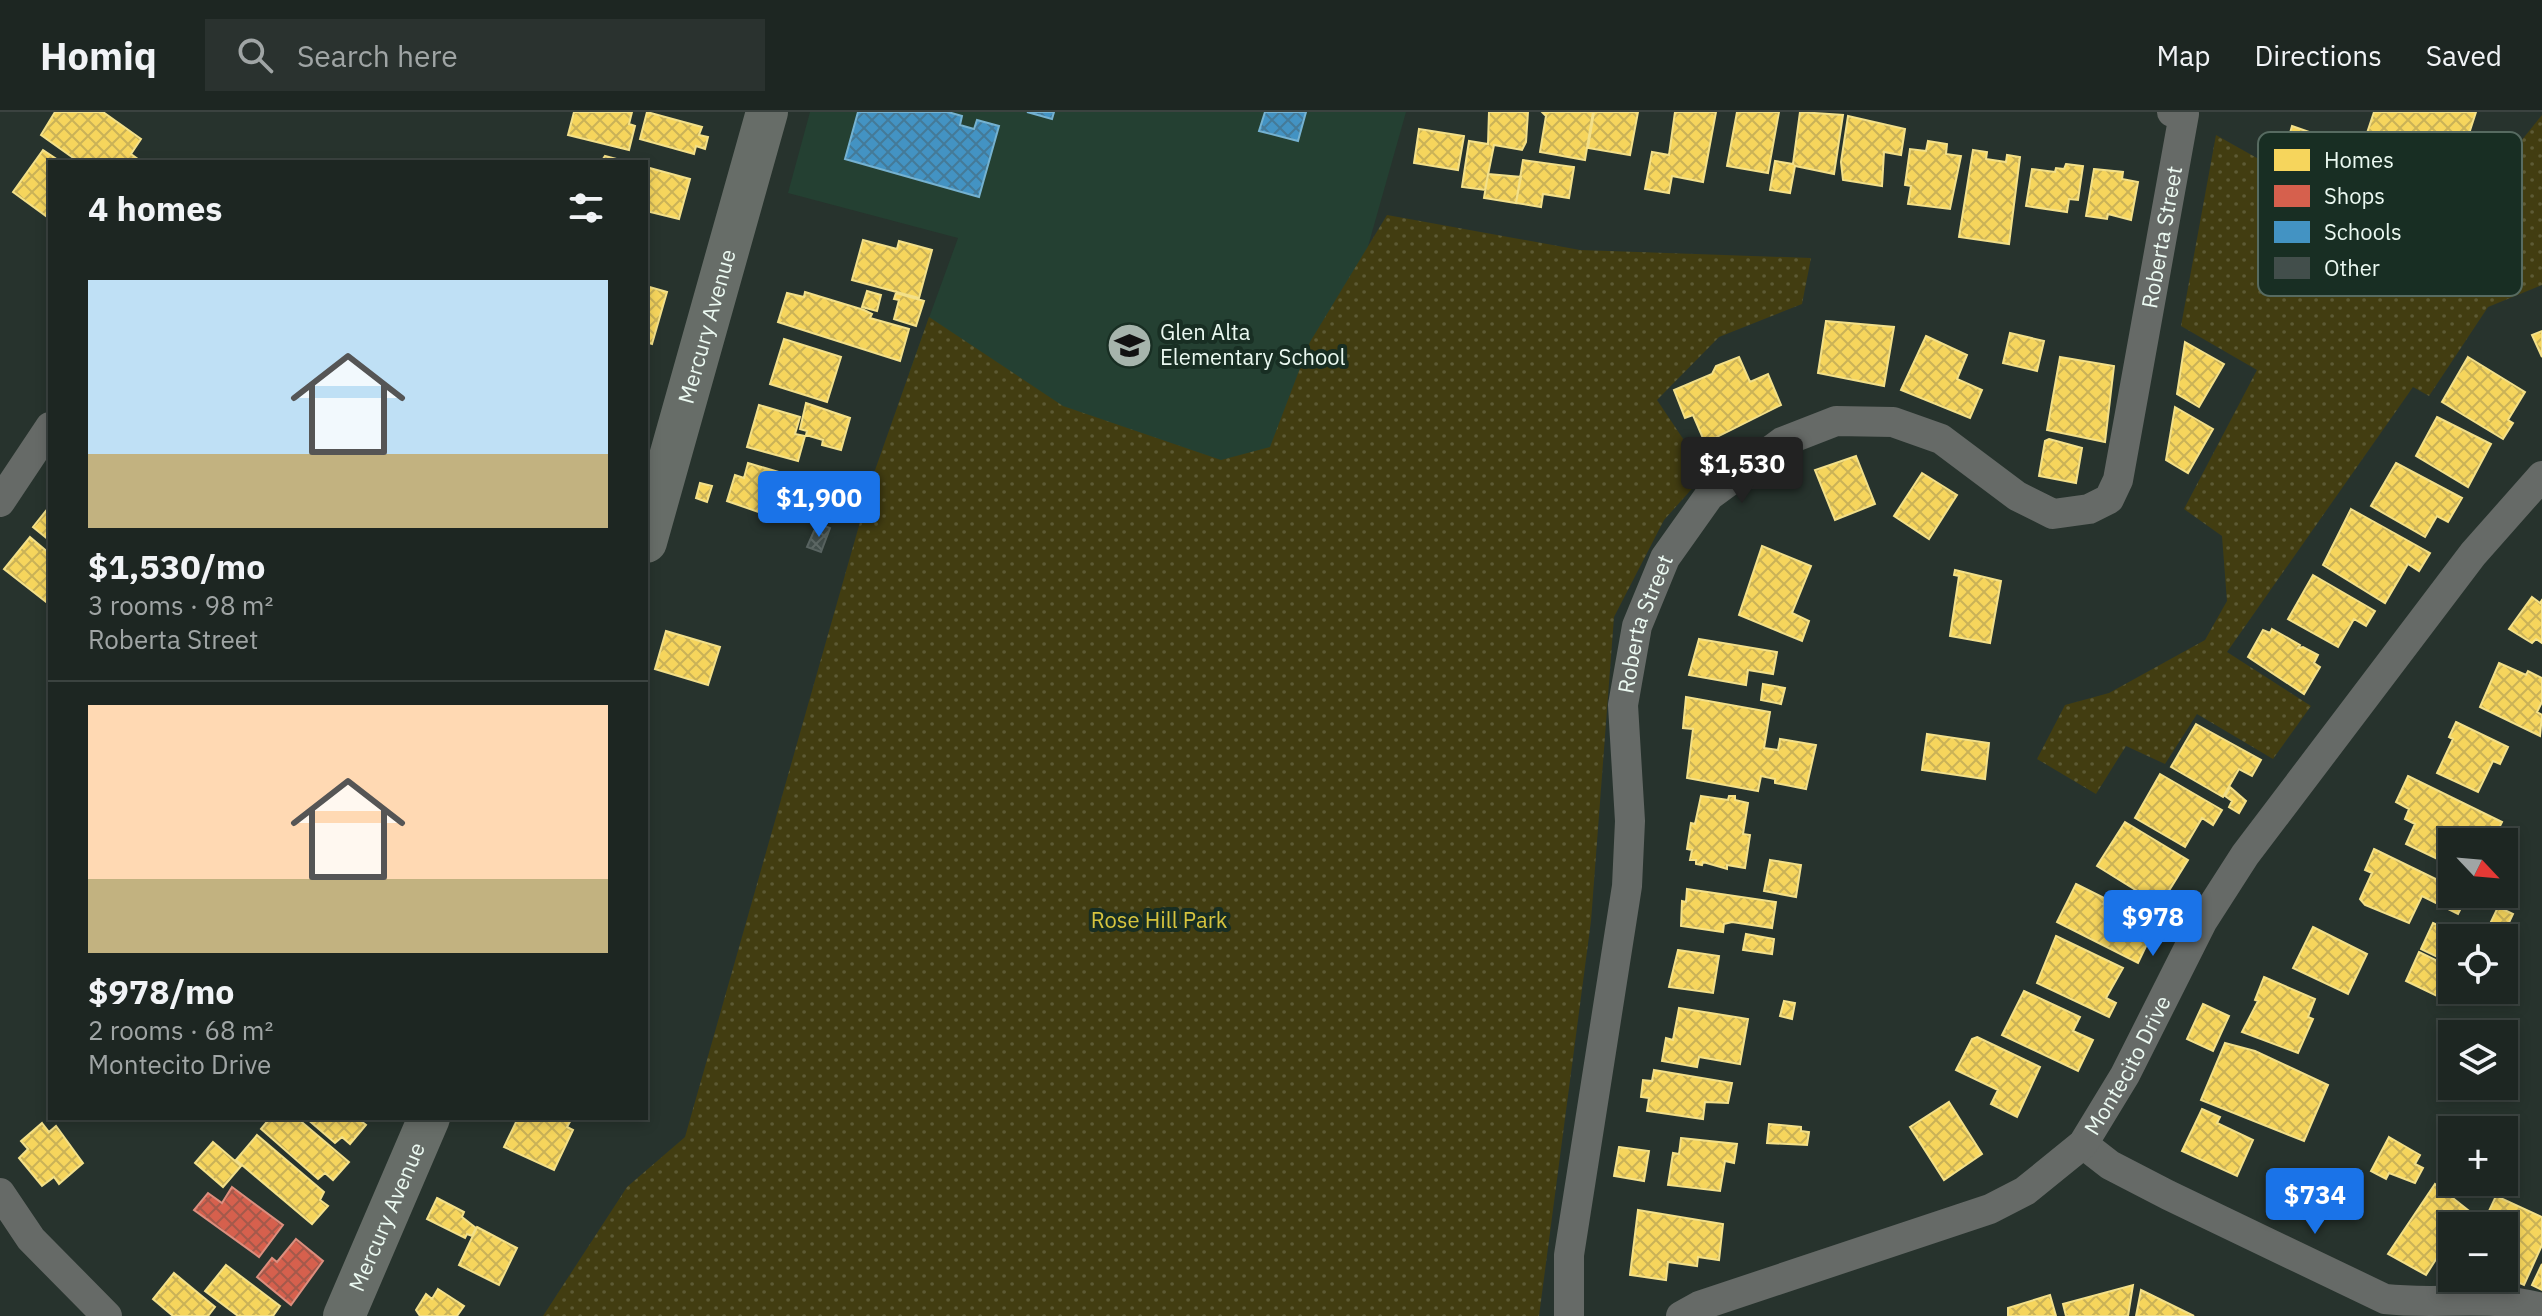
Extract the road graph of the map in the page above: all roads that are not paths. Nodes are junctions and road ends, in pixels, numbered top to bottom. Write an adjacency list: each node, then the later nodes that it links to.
1 (767, 112): 6 (street, Mercury Avenue)
2 (2178, 113): 13 (street, Roberta Street)
3 (48, 430): 5 (street)
4 (2542, 476): 8 (street, Montecito Drive)
5 (0, 502)
6 (648, 535)
7 (428, 1120): 12 (street, Mercury Avenue)
8 (2083, 1144): 10 (street); 14 (street, Montecito Drive)
9 (0, 1193): 11 (street)
10 (2542, 1308)
11 (107, 1316)
12 (344, 1316)
13 (1569, 1316)
14 (1681, 1316)

